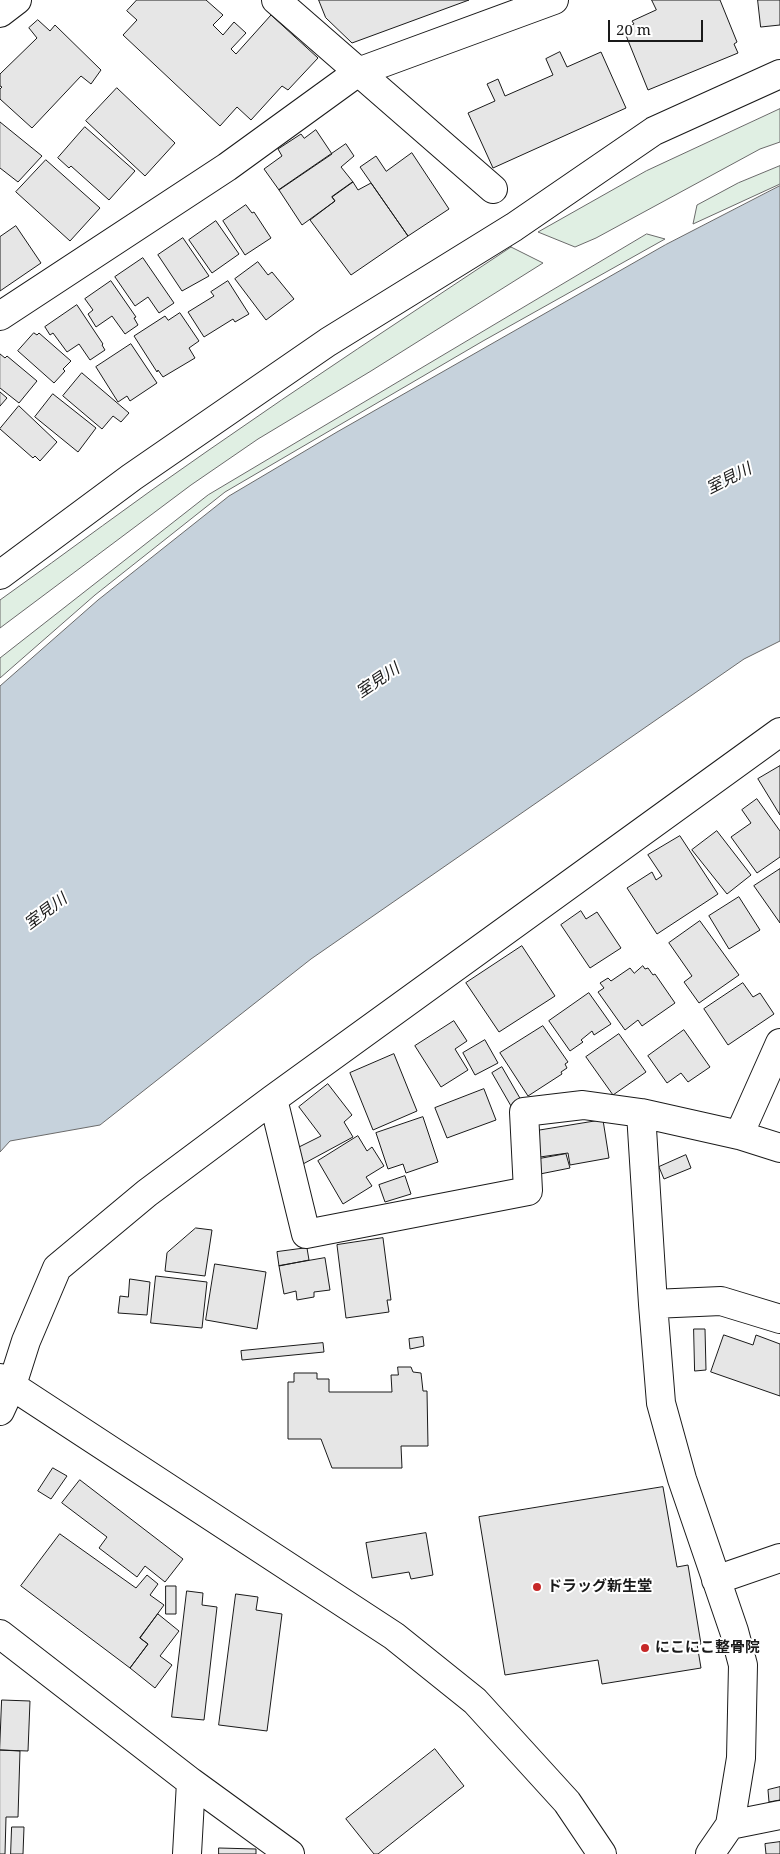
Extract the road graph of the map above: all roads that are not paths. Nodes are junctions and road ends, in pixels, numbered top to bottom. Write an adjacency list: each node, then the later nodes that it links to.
1 (17, 0): 4 (street)
2 (276, 0): 5 (street)
3 (554, 0): 5 (street)
4 (0, 13)
5 (358, 72): 7 (street); 8 (street)
6 (780, 74): 9 (street)
7 (493, 189)
8 (0, 316)
9 (0, 575)
10 (780, 732): 12 (street)
11 (780, 1043): 14 (street)
12 (273, 1099): 13 (street); 18 (street)
13 (641, 1113): 14 (street); 16 (street)
14 (738, 1135): 15 (street)
15 (780, 1148)
16 (653, 1304): 17 (street); 21 (street)
17 (780, 1319)
18 (6, 1382): 19 (street); 28 (street)
19 (0, 1411)
20 (780, 1558): 21 (street)
21 (716, 1580): 25 (street)
22 (0, 1634): 23 (street)
23 (191, 1782): 26 (street); 27 (street)
24 (780, 1815): 25 (street)
25 (730, 1825): 29 (street)
26 (187, 1854)
27 (290, 1854)
28 (602, 1854)
29 (710, 1854)

